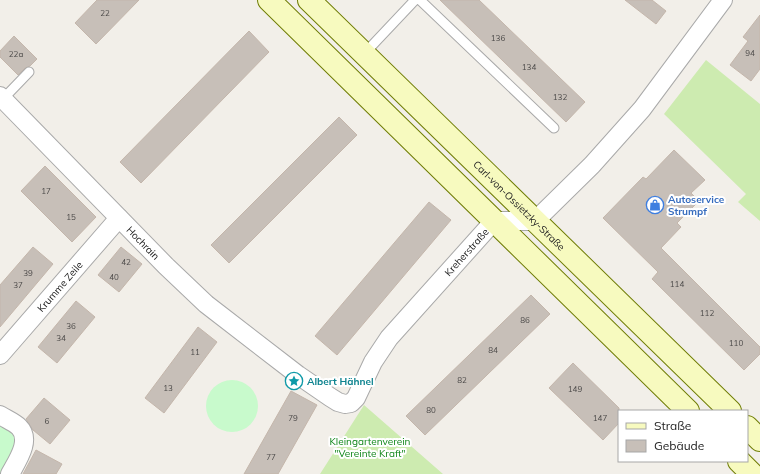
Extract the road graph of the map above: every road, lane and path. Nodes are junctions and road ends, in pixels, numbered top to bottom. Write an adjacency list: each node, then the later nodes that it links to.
1 (269, 0): 11 (street)
2 (309, 0): 6 (street, Carl-von-Ossietzky-Straße)
3 (415, 0): 6 (lane)
4 (420, 0): 9 (lane)
5 (724, 0): 12 (street)
6 (364, 54): 12 (street, Carl-von-Ossietzky-Straße)
7 (28, 72): 8 (lane)
8 (2, 98): 10 (street, Hochrain)
9 (554, 128)
10 (119, 218): 13 (street, Krumme Zeile); 14 (street, Hochrain)
11 (494, 221): 12 (street, Kreherstraße); 14 (street, Kreherstraße); 15 (street)
12 (536, 221): 16 (street, Carl-von-Ossietzky-Straße)
13 (0, 355)
14 (298, 375)
15 (687, 410)
16 (729, 410)
17 (0, 415): 21 (street)
18 (748, 428): 19 (street)
19 (760, 440)
20 (740, 462): 22 (street)
21 (10, 474)
22 (752, 474)

